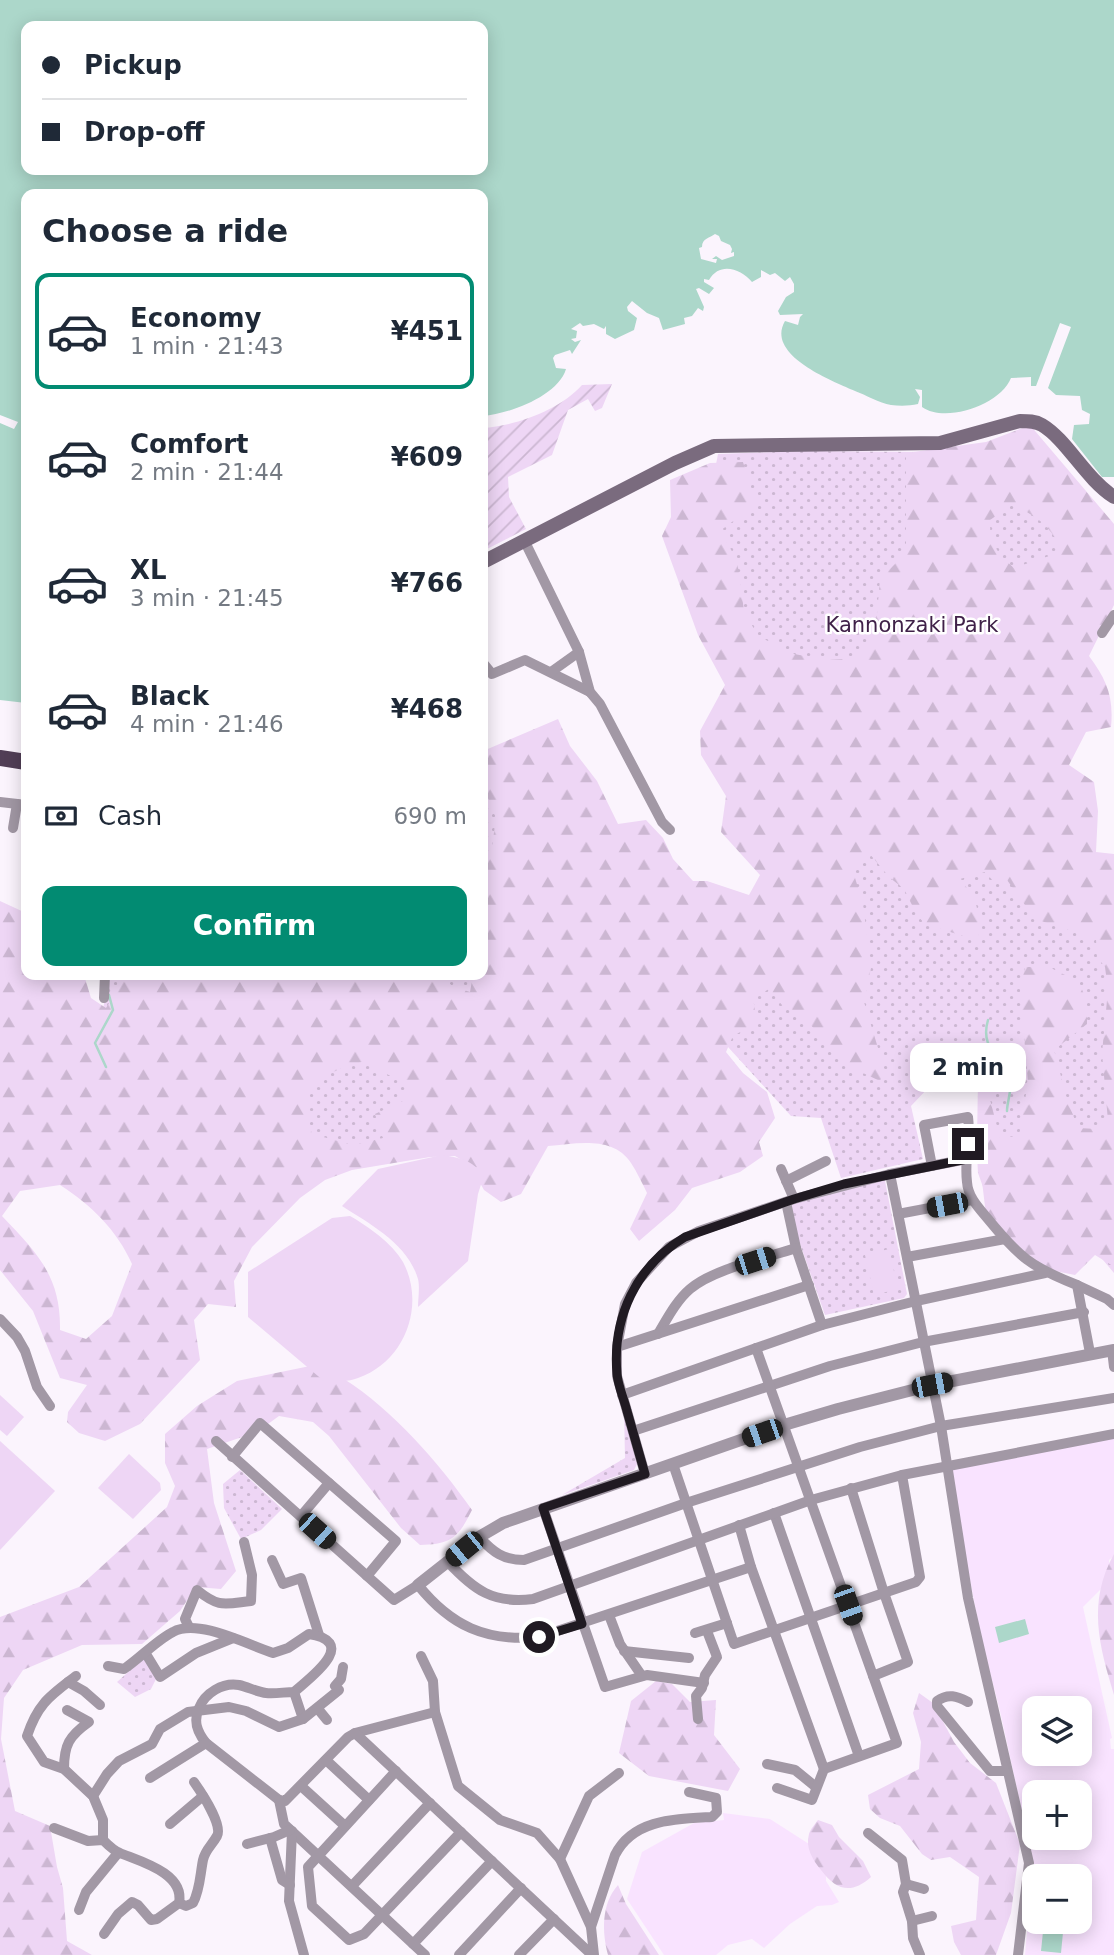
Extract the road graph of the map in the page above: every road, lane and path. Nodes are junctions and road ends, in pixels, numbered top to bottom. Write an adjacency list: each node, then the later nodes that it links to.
1 (1114, 498): 3 (main road)
2 (526, 544): 6 (street)
3 (488, 559)
4 (1114, 615): 5 (street)
5 (1102, 633)
6 (579, 652): 7 (street); 9 (street)
7 (551, 672): 8 (street); 9 (street)
8 (488, 677)
9 (590, 692): 15 (street)
10 (0, 758): 11 (highway)
11 (21, 761)
12 (0, 802): 13 (street)
13 (21, 805): 14 (street)
14 (13, 828)
15 (670, 830)
16 (105, 980): 17 (street)
17 (104, 998)
18 (967, 1159): 20 (street); 20 (street); 25 (street)
19 (826, 1161): 23 (street)
20 (932, 1166): 22 (street)
21 (781, 1169): 23 (street)
22 (890, 1174): 24 (street); 26 (street)
23 (786, 1181): 24 (street)
24 (790, 1200): 28 (street); 40 (street)
25 (972, 1200): 26 (street); 27 (street)
26 (898, 1214): 29 (street)
27 (1005, 1239): 29 (street); 30 (street)
28 (796, 1248): 31 (street); 38 (street)
29 (907, 1257): 33 (street)
30 (1045, 1272): 32 (street); 33 (street)
31 (809, 1285): 37 (street); 38 (street)
32 (1077, 1285): 34 (street); 35 (street)
33 (916, 1301): 37 (street); 39 (street)
34 (1114, 1305)
35 (1084, 1312): 39 (street); 43 (street)
36 (0, 1320): 49 (street)
37 (822, 1325): 41 (street)
38 (658, 1334): 40 (street)
39 (923, 1342): 45 (street); 46 (street)
40 (617, 1348): 47 (street)
41 (756, 1348): 45 (street); 47 (street)
42 (1113, 1350): 43 (street); 44 (street)
43 (1090, 1353): 46 (street)
44 (1114, 1367)
45 (769, 1385): 50 (street); 52 (street)
46 (932, 1385): 50 (street); 51 (street)
47 (622, 1395): 52 (street)
48 (1114, 1398): 51 (street)
49 (50, 1406)
50 (784, 1426): 56 (street); 57 (street)
51 (941, 1426): 57 (street); 58 (street)
52 (633, 1431): 59 (street)
53 (1114, 1434): 58 (street)
54 (216, 1441): 55 (street)
55 (232, 1457): 61 (street); 67 (street)
56 (673, 1464): 59 (street); 64 (street)
57 (799, 1466): 63 (street); 64 (street)
58 (948, 1466): 60 (street); 119 (street)
59 (645, 1474): 65 (street)
60 (902, 1475): 62 (street); 80 (street)
61 (329, 1483): 67 (street); 76 (street)
62 (851, 1488): 63 (street); 80 (street)
63 (811, 1500): 66 (street); 81 (street)
64 (686, 1503): 70 (street); 72 (street)
65 (543, 1508): 69 (street); 72 (street)
66 (774, 1513): 68 (street); 83 (street)
67 (301, 1516): 76 (street)
68 (739, 1525): 70 (street); 75 (street)
69 (480, 1537): 72 (street); 74 (street)
70 (698, 1539): 77 (street); 79 (street)
71 (244, 1542): 86 (street)
72 (556, 1548): 79 (street)
73 (272, 1560): 90 (street)
74 (448, 1562): 78 (street); 79 (street)
75 (751, 1567): 77 (street); 88 (street)
76 (367, 1576): 78 (street)
77 (712, 1580): 82 (street); 84 (street)
78 (418, 1585): 85 (street)
79 (569, 1587): 85 (street)
80 (884, 1593): 81 (street); 99 (street)
81 (848, 1605): 83 (street); 99 (street)
82 (609, 1615): 85 (street); 92 (street)
83 (810, 1618): 88 (street); 113 (street)
84 (727, 1623): 87 (street); 88 (street)
85 (582, 1624): 98 (street)
86 (190, 1628): 91 (street); 93 (street)
87 (707, 1631): 89 (street); 100 (street)
88 (773, 1631): 117 (street)
89 (695, 1633)
90 (319, 1635): 91 (street); 101 (street)
91 (233, 1638): 93 (street)
92 (624, 1651): 95 (street); 98 (street)
93 (146, 1654): 96 (street)
94 (421, 1656): 107 (street)
95 (689, 1658)
96 (108, 1666)
97 (343, 1667): 105 (street)
98 (642, 1676): 100 (street)
99 (873, 1676): 113 (street)
100 (704, 1683): 109 (street)
101 (294, 1692): 104 (street); 108 (street)
102 (968, 1702): 119 (street)
103 (100, 1705): 116 (street)
104 (198, 1709): 108 (street); 112 (street); 127 (street)
105 (318, 1709): 108 (street); 110 (street)
106 (67, 1710): 116 (street)
107 (435, 1712): 111 (street); 143 (street)
108 (303, 1719)
109 (698, 1719)
110 (327, 1720)
111 (355, 1733): 114 (street); 118 (street)
112 (206, 1743): 121 (street); 129 (street)
113 (859, 1756): 117 (street)
114 (326, 1760): 123 (street); 130 (street)
115 (767, 1764): 124 (street)
116 (64, 1769): 127 (street)
117 (824, 1769): 124 (street)
118 (396, 1771): 130 (street); 131 (street)
119 (1007, 1771): 165 (street)
120 (619, 1773): 143 (street)
121 (149, 1778)
122 (194, 1782): 128 (street)
123 (301, 1786): 129 (street); 133 (street)
124 (816, 1787): 125 (street)
125 (777, 1788)
126 (689, 1792): 156 (street)
127 (93, 1796): 139 (street)
128 (203, 1796): 132 (street); 150 (street)
129 (279, 1800): 135 (street)
130 (369, 1800): 133 (street)
131 (430, 1803): 136 (street); 147 (street)
132 (170, 1824)
133 (345, 1826): 142 (street)
134 (54, 1828): 139 (street)
135 (291, 1831): 138 (street); 142 (street); 146 (street)
136 (461, 1832): 144 (street); 152 (street)
137 (868, 1833): 145 (street)
138 (270, 1838): 140 (street); 146 (street)
139 (103, 1840): 141 (street)
140 (247, 1844)
141 (117, 1853): 150 (street); 151 (street)
142 (318, 1856): 147 (street); 152 (street)
143 (560, 1859): 156 (street)
144 (492, 1861): 148 (street); 158 (street)
145 (906, 1884): 149 (street); 155 (street)
146 (290, 1885): 159 (street)
147 (352, 1886): 152 (street)
148 (521, 1888): 154 (street); 161 (street)
149 (924, 1889)
150 (179, 1903): 157 (street)
151 (79, 1910)
152 (382, 1914): 158 (street)
153 (932, 1916): 155 (street)
154 (554, 1919): 162 (street); 163 (street)
155 (912, 1921): 164 (street)
156 (591, 1927): 163 (street)
157 (104, 1934)
158 (413, 1944): 160 (street)
159 (304, 1955)
160 (425, 1955)
161 (459, 1955)
162 (519, 1955)
163 (593, 1955)
164 (920, 1955)
165 (1018, 1955)

